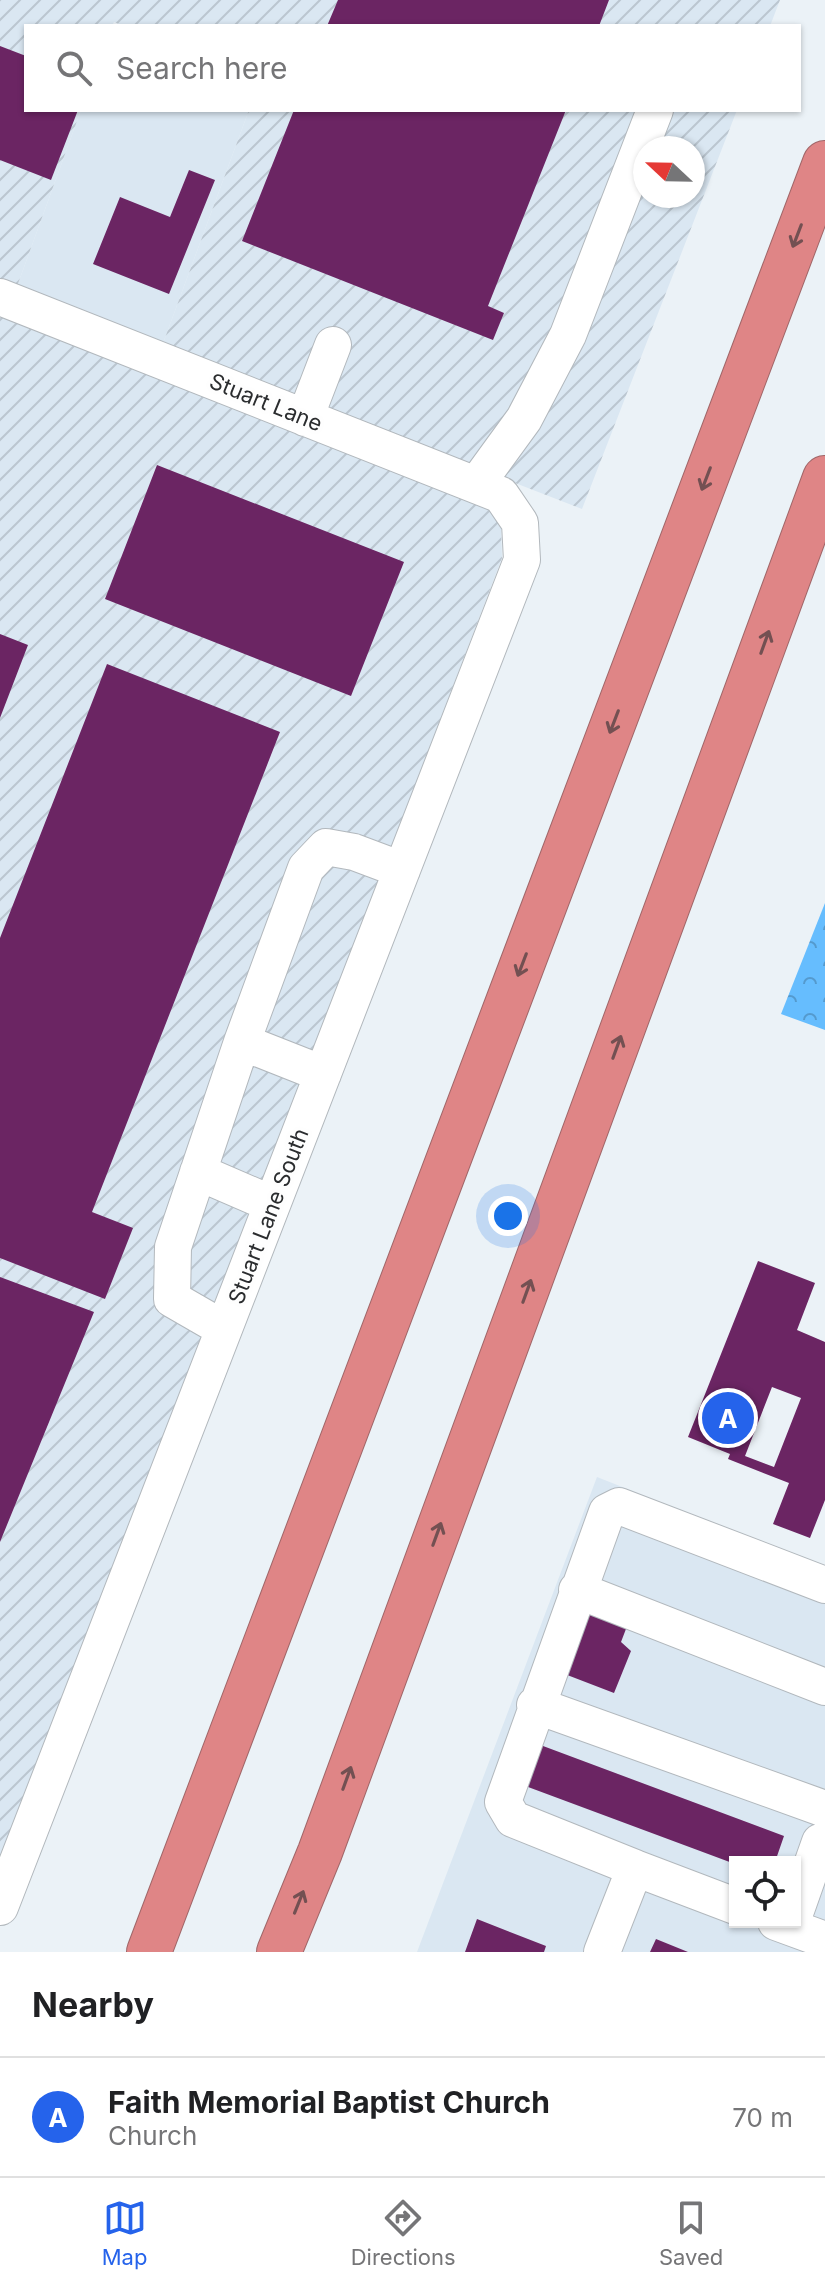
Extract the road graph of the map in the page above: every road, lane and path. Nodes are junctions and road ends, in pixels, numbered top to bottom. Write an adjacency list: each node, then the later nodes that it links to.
1 (654, 112): 7 (street)
2 (825, 163): 24 (highway, one-way to 24)
3 (0, 297): 5 (street, Stuart Lane)
4 (333, 345): 5 (street)
5 (305, 418): 7 (street, Stuart Lane)
6 (825, 478): 25 (highway, one-way to 6)
7 (476, 485): 8 (street, Stuart Lane)
8 (520, 523): 9 (street, Stuart Lane South)
9 (402, 870): 10 (street); 11 (street, Stuart Lane South)
10 (242, 1042): 11 (street); 12 (street)
11 (323, 1074): 13 (street, Stuart Lane South)
12 (198, 1172): 13 (street); 14 (street)
13 (272, 1204): 14 (street, Stuart Lane South)
14 (224, 1329): 22 (street, Stuart Lane South)
15 (825, 1585): 16 (street)
16 (577, 1590): 17 (street); 18 (street)
17 (825, 1687)
18 (535, 1705): 19 (street); 20 (street)
19 (824, 1831): 23 (street)
20 (635, 1868): 21 (street); 26 (street)
21 (729, 1904)
22 (0, 1907)
23 (800, 1930)
24 (149, 1952)
25 (279, 1952)
26 (602, 1952)

